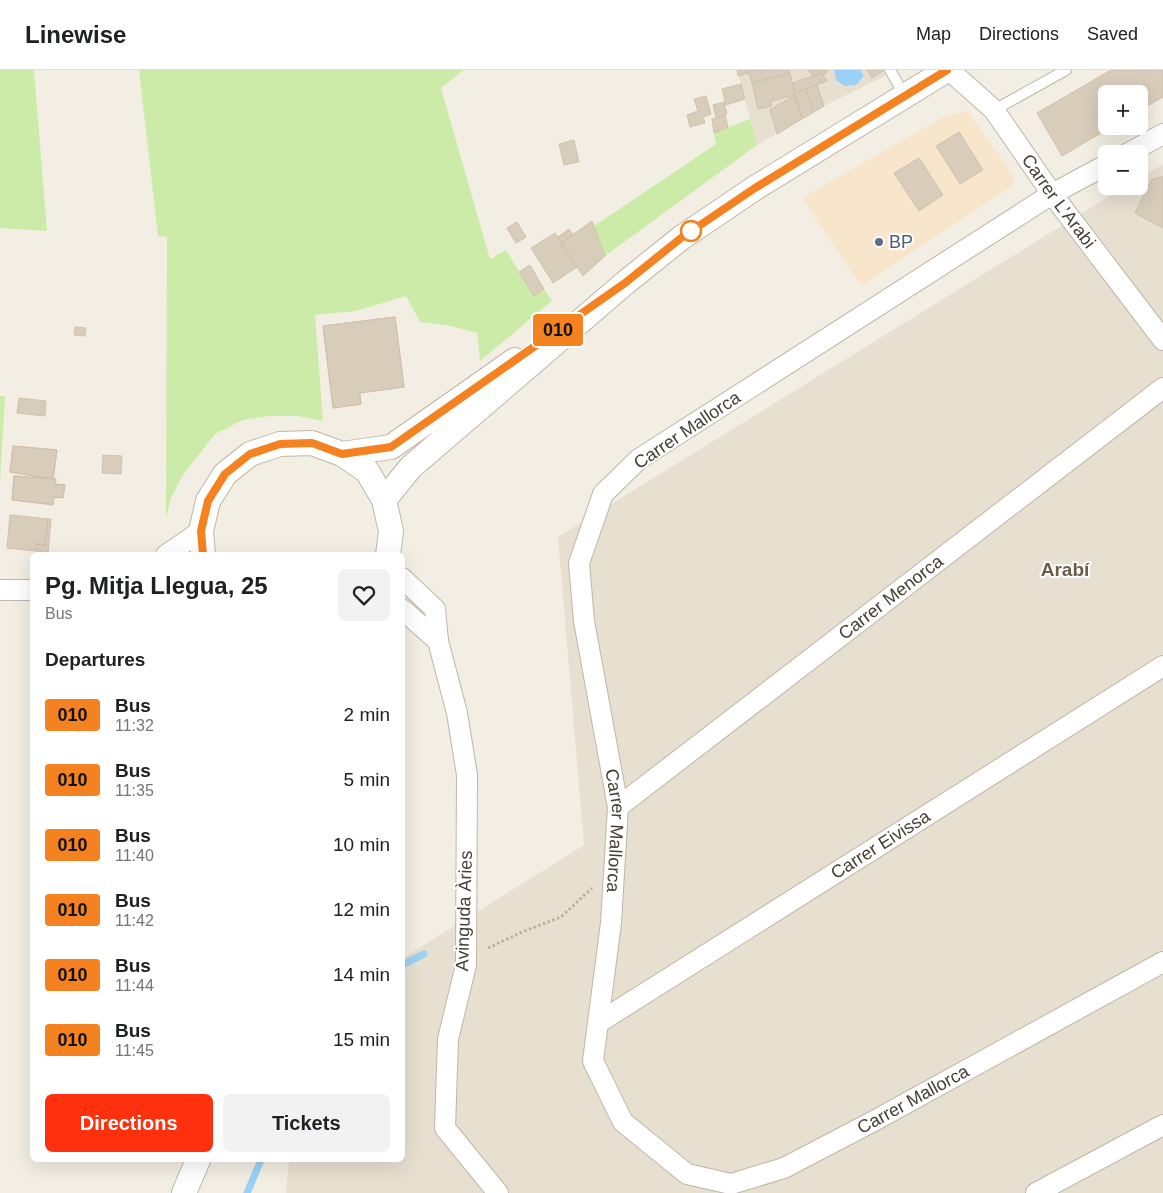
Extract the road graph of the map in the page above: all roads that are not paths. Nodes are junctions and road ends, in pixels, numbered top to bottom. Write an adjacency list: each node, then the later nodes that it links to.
1 (890, 70): 4 (lane)
2 (948, 70): 4 (street); 5 (street, Carrer L'Arabi)
3 (1066, 70): 5 (lane)
4 (905, 96): 10 (street)
5 (994, 110): 9 (street, Carrer L'Arabi)
6 (1163, 134): 7 (street)
7 (1143, 145)
8 (1098, 169): 9 (street, Carrer Mallorca)
9 (1052, 194): 11 (street, Carrer L'Arabi); 25 (street, Carrer Mallorca)
10 (625, 283): 13 (street); 14 (street)
11 (1163, 340)
12 (1163, 388): 25 (street, Carrer Menorca)
13 (342, 454): 14 (street); 15 (street)
14 (384, 500): 18 (street)
15 (201, 531): 16 (street); 17 (street)
16 (170, 552)
17 (203, 552)
18 (388, 552)
19 (405, 581): 23 (street, Avinguda Àries)
20 (0, 590): 21 (street)
21 (30, 590)
22 (405, 612): 23 (street)
23 (438, 641): 31 (street, Avinguda Àries)
24 (1163, 666): 27 (street, Carrer Eivissa)
25 (618, 807): 27 (street, Carrer Mallorca)
26 (1163, 962): 27 (street, Carrer Mallorca)
27 (598, 1023)
28 (1162, 1129): 32 (street)
29 (197, 1162): 30 (street)
30 (184, 1193)
31 (498, 1193)
32 (1036, 1193)

